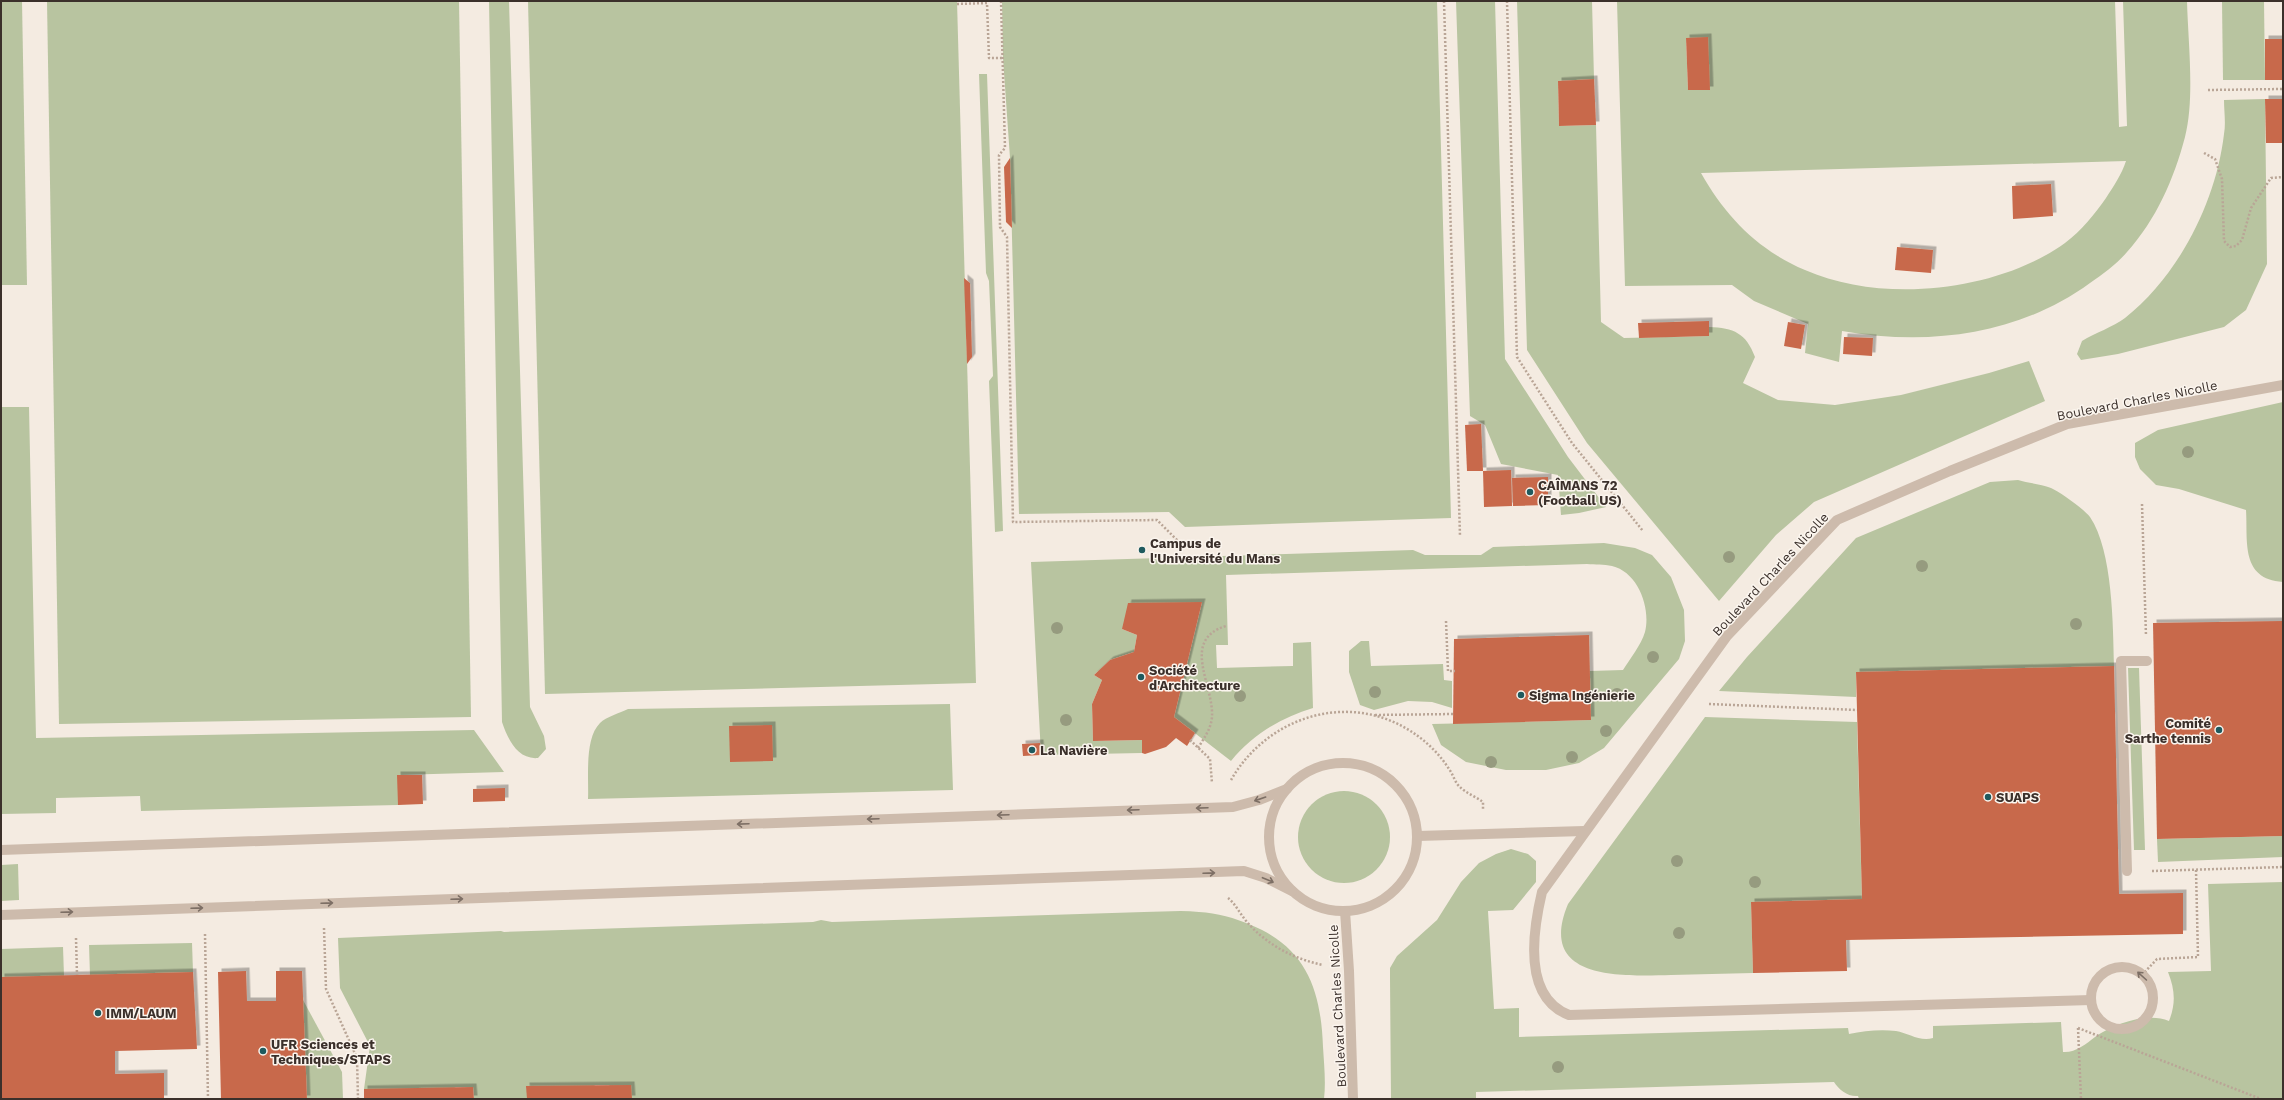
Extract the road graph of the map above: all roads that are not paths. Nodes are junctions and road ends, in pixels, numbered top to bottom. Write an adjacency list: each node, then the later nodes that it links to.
1 (2283, 385): 4 (street, Boulevard Charles Nicolle)
2 (2147, 660): 7 (street)
3 (1286, 789): 5 (street); 6 (street, one-way to 6); 8 (street)
4 (1584, 831): 5 (street); 11 (street, Boulevard Charles Nicolle)
5 (1418, 836): 9 (street)
6 (1, 850)
7 (2127, 871)
8 (1292, 891): 9 (street); 10 (street, one-way to 8)
9 (1345, 911): 12 (street, Boulevard Charles Nicolle)
10 (1, 914)
11 (2091, 1000): 11 (street, one-way to 11)
12 (1353, 1099)

